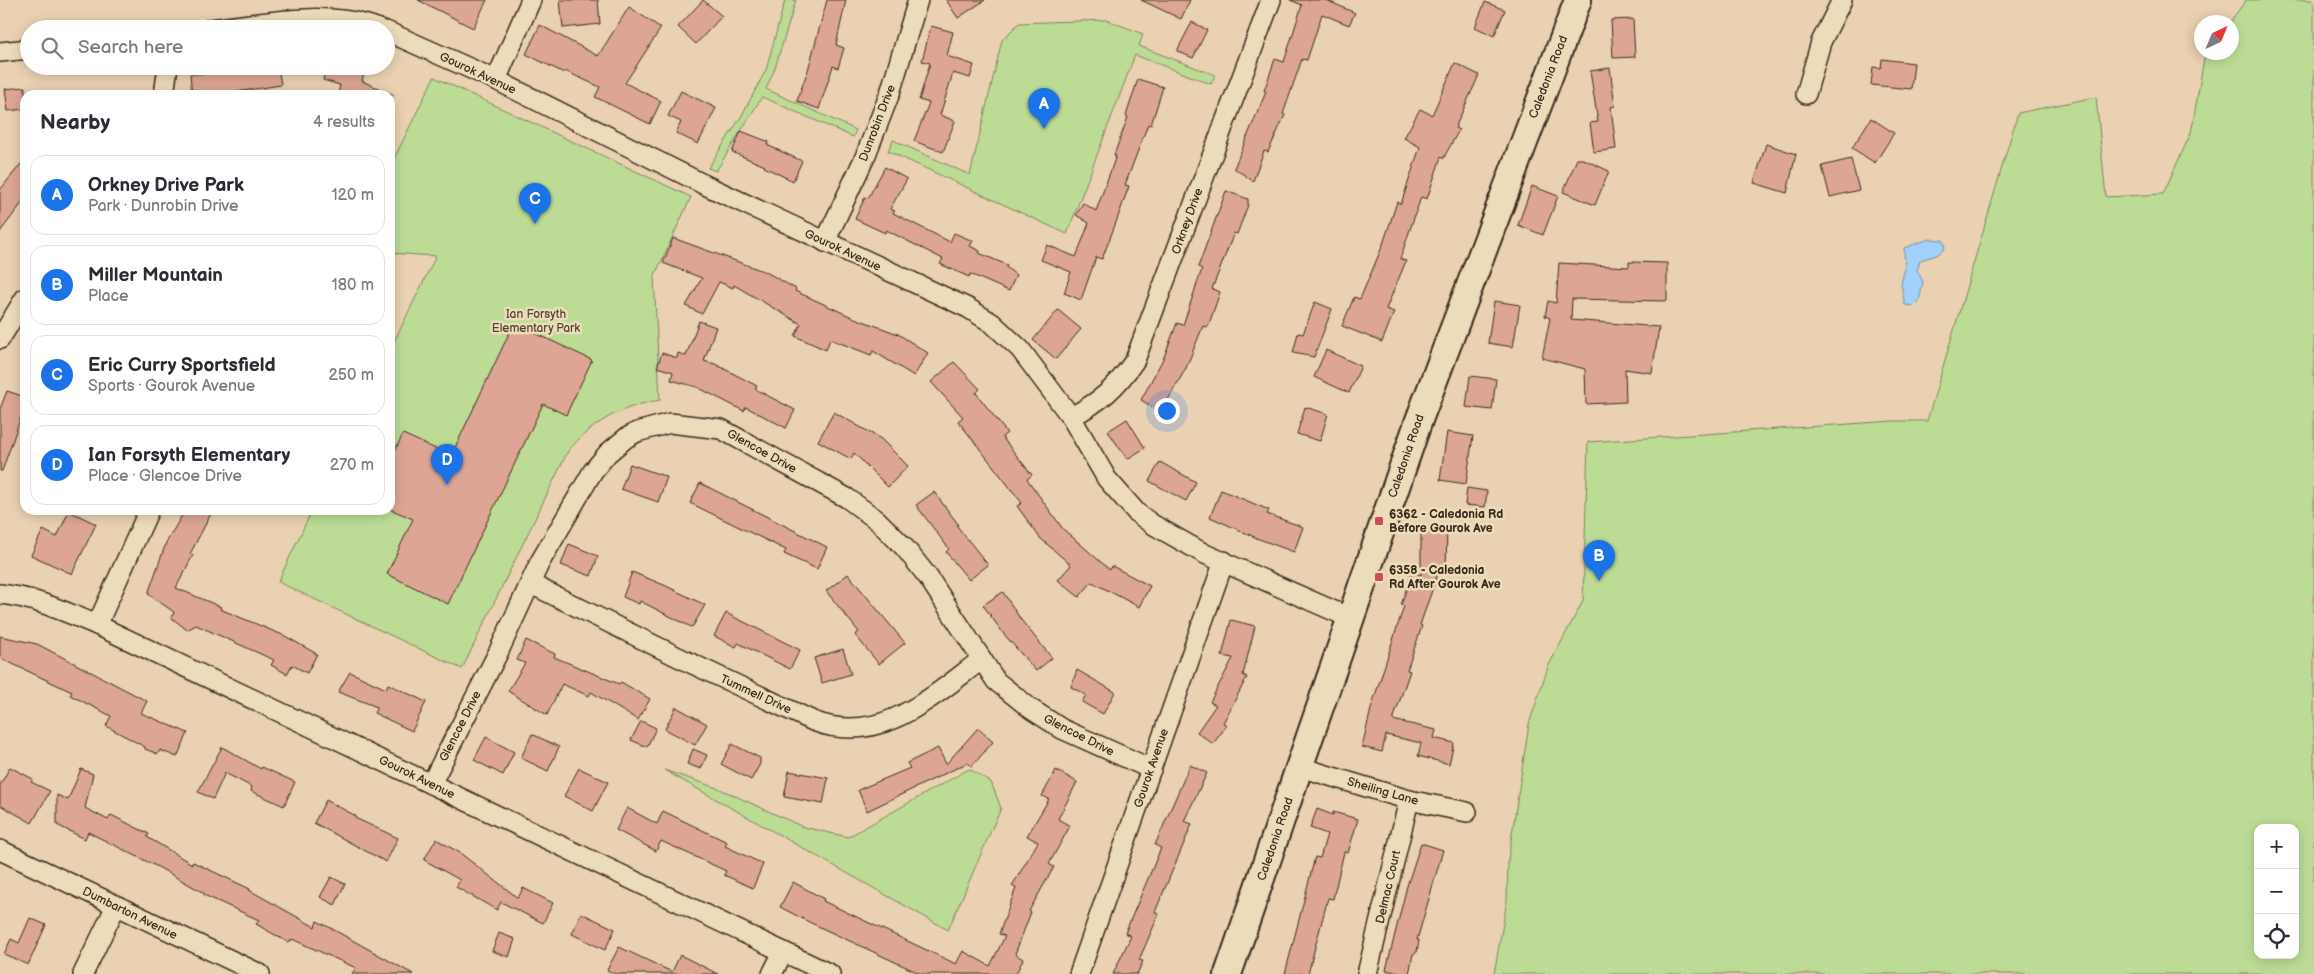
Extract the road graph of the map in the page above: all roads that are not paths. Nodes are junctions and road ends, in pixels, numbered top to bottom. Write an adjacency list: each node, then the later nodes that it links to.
1 (531, 0): 12 (street)
2 (918, 0): 15 (street, Dunrobin Drive)
3 (1271, 0): 18 (street, Orkney Drive)
4 (1578, 0): 23 (street, Caledonia Road)
5 (1842, 0): 14 (street)
6 (302, 20): 7 (street)
7 (337, 20)
8 (395, 35): 12 (street, Gourok Avenue)
9 (20, 50): 10 (street)
10 (0, 52)
11 (167, 75): 13 (street)
12 (496, 80): 15 (street, Gourok Avenue)
13 (165, 90)
14 (1806, 94)
15 (825, 242): 18 (street, Gourok Avenue)
16 (20, 306): 17 (street)
17 (0, 339)
18 (1071, 417): 20 (street, Gourok Avenue)
19 (148, 515): 24 (street)
20 (1224, 561): 23 (street, Gourok Avenue); 27 (street, Gourok Avenue)
21 (530, 584): 25 (street, Tummell Drive); 25 (street, Glencoe Drive); 28 (street, Glencoe Drive)
22 (0, 594): 24 (street, Gourok Avenue)
23 (1350, 618): 26 (street, Caledonia Road)
24 (97, 625): 28 (street, Gourok Avenue)
25 (981, 660): 27 (street, Glencoe Drive)
26 (1300, 766): 29 (street, Sheiling Lane); 39 (street, Caledonia Road)
27 (1151, 769): 38 (street, Gourok Avenue)
28 (431, 784): 33 (street, Gourok Avenue)
29 (1409, 800): 30 (street, Sheiling Lane); 40 (street, Delmac Court)
30 (1467, 812)
31 (0, 850): 32 (street, Dumbarton Avenue)
32 (116, 906): 34 (street); 35 (street, Dumbarton Avenue)
33 (782, 952): 36 (street); 37 (street, Gourok Avenue)
34 (83, 974)
35 (260, 974)
36 (772, 974)
37 (830, 974)
38 (1079, 974)
39 (1228, 974)
40 (1367, 974)

